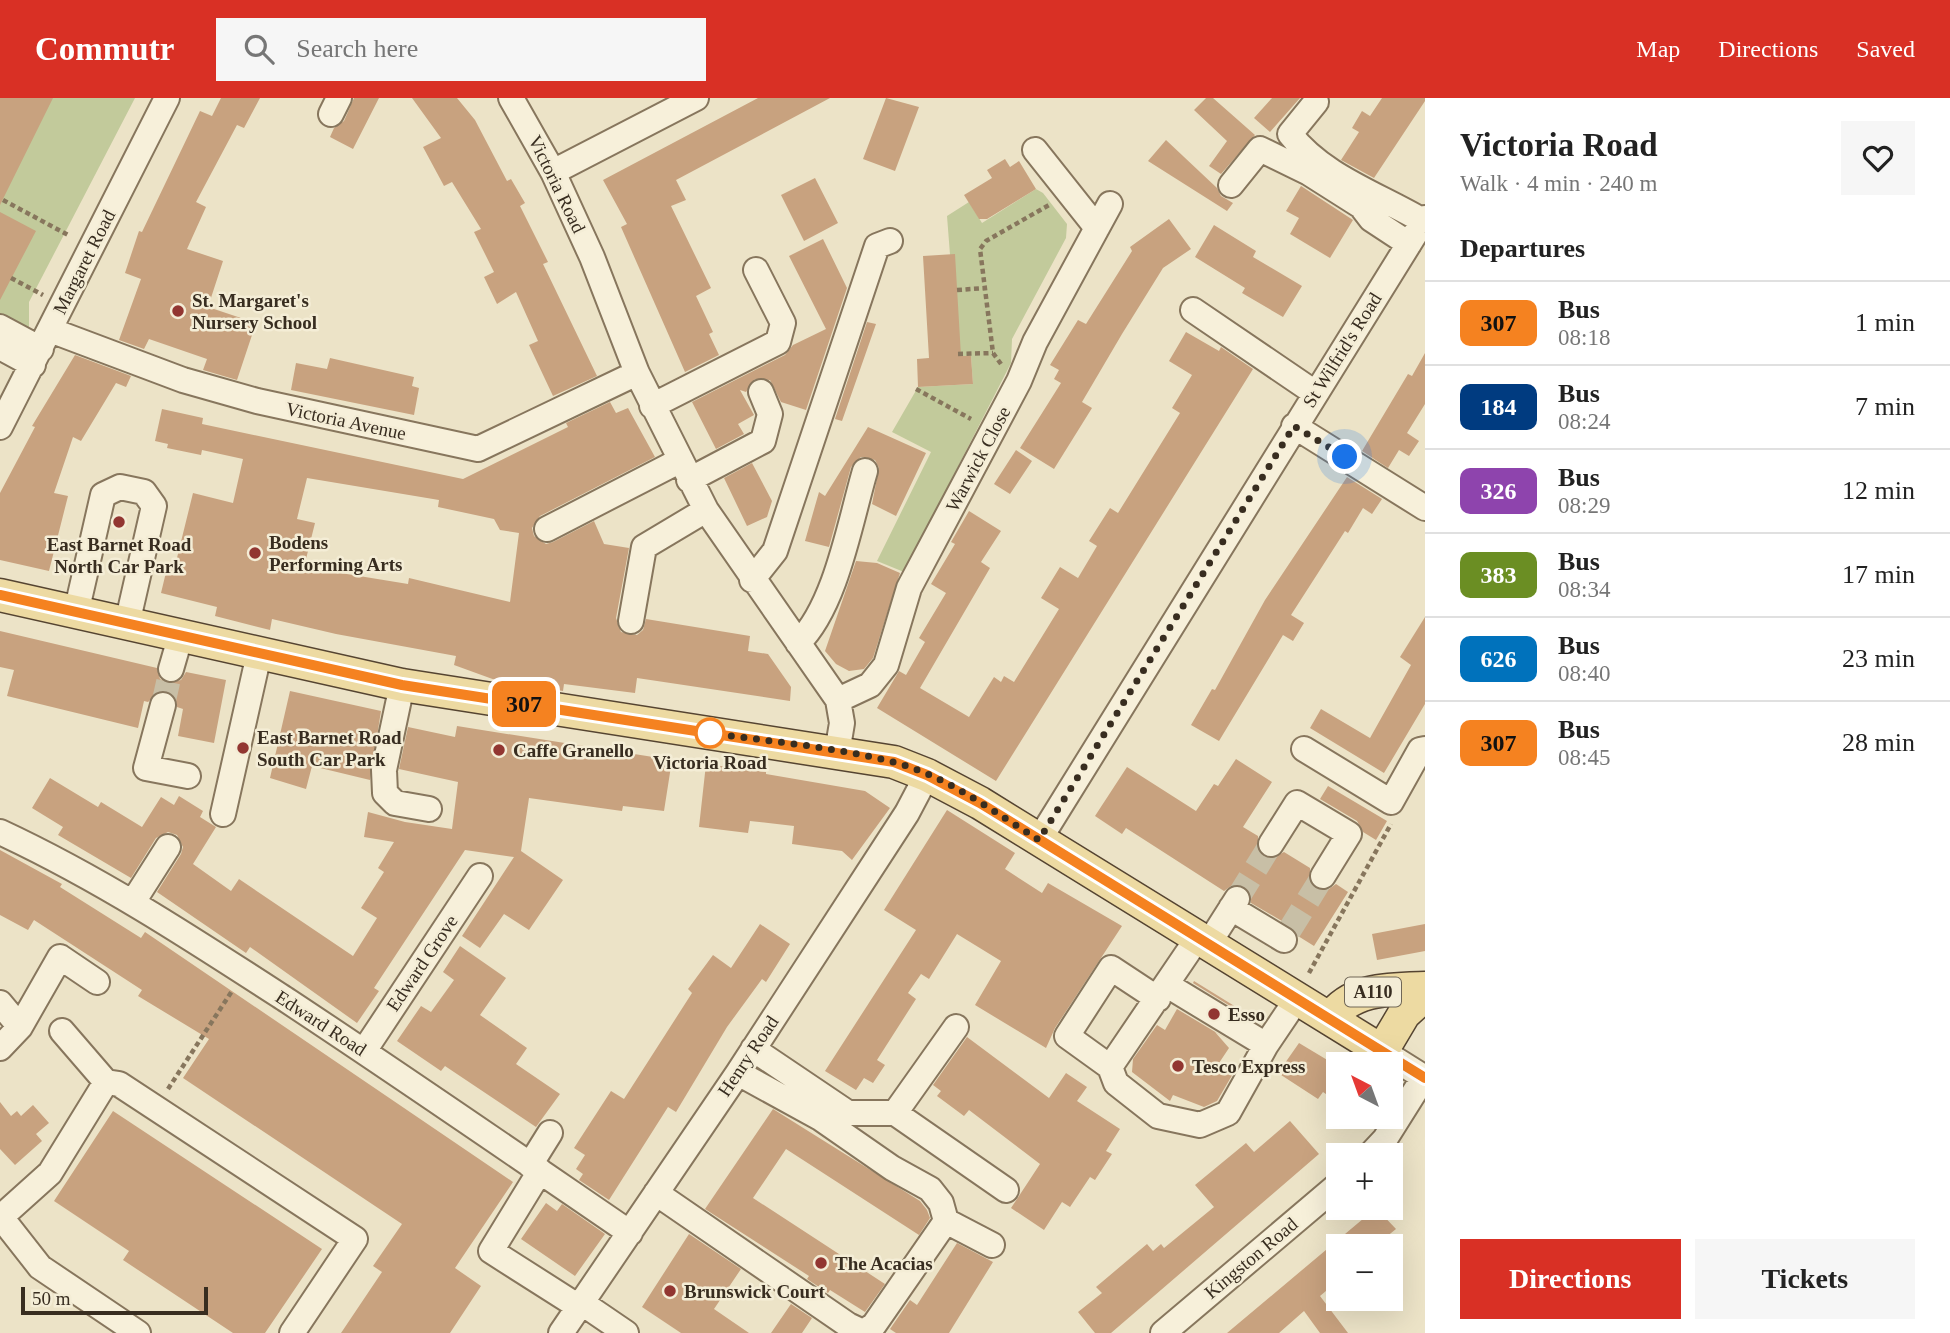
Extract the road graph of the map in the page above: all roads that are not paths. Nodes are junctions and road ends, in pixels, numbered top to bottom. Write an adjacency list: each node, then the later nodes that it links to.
1 (167, 98): 17 (street, Margaret Road)
2 (511, 98): 6 (street, Victoria Road)
3 (696, 98): 6 (street)
4 (1316, 102): 9 (street)
5 (1035, 150): 10 (street)
6 (553, 172): 18 (street, Victoria Road)
7 (1231, 185): 12 (street)
8 (1110, 204): 10 (street, Warwick Close)
9 (1424, 220): 12 (street, St Wilfrid's Road)
10 (1097, 228): 39 (street, Warwick Close)
11 (890, 241): 29 (street)
12 (1409, 244): 20 (street, St Wilfrid's Road)
13 (756, 270): 21 (street)
14 (1192, 310): 20 (street)
15 (0, 327): 17 (street)
16 (0, 347): 17 (street)
17 (41, 348): 18 (street, Victoria Avenue); 23 (street, Margaret Road)
18 (636, 373): 21 (street, Victoria Road)
19 (761, 392): 24 (street)
20 (1315, 393): 22 (street, St Wilfrid's Road)
21 (652, 406): 24 (street, Victoria Road)
22 (1294, 426): 26 (street); 49 (street, St Wilfrid's Road)
23 (0, 427)
24 (684, 470): 27 (street, Victoria Road); 28 (street)
25 (865, 471): 35 (street)
26 (1425, 508)
27 (706, 510): 29 (street, Victoria Road); 32 (street)
28 (547, 529)
29 (752, 580): 35 (street, Victoria Road)
30 (0, 596): 31 (main road, A110)
31 (76, 613): 33 (main road, A110); 33 (street)
32 (631, 621)
33 (127, 624): 34 (main road, A110)
34 (180, 638): 36 (main road, A110); 37 (street)
35 (798, 643): 39 (street, Victoria Road)
36 (259, 654): 38 (main road, A110); 47 (street)
37 (171, 669)
38 (402, 685): 43 (main road, A110); 46 (street)
39 (838, 700): 43 (street)
40 (163, 705): 45 (street)
41 (1304, 749): 42 (street)
42 (1425, 749)
43 (838, 753): 44 (main road, A110)
44 (927, 775): 49 (main road, A110); 69 (street, Henry Road)
45 (188, 776)
46 (429, 809)
47 (223, 814)
48 (0, 832): 54 (street, Edward Road)
49 (1039, 840): 55 (main road, A110)
50 (1271, 844): 53 (street)
51 (168, 848): 54 (street)
52 (480, 876): 70 (street, Edward Grove)
53 (1323, 876)
54 (133, 902): 70 (street, Edward Road)
55 (1204, 939): 56 (main road, A110); 56 (street); 59 (street)
56 (1262, 977): 61 (main road, A110)
57 (97, 982): 64 (street)
58 (1425, 988): 63 (main road, A110)
59 (1162, 992): 67 (street); 72 (street); 72 (street)
60 (1425, 995): 71 (main road, A110)
61 (1297, 999): 63 (main road, A110); 67 (street)
62 (0, 1003): 64 (street)
63 (1330, 1019): 71 (main road, A110)
64 (20, 1027): 68 (street)
65 (956, 1027): 76 (street)
66 (62, 1031): 75 (street)
67 (1266, 1045): 72 (street)
68 (0, 1048)
69 (753, 1049): 73 (street, Henry Road); 76 (street)
70 (364, 1051): 79 (street, Edward Road)
71 (1382, 1051): 74 (street)
72 (1110, 1067)
73 (738, 1073): 81 (street, Henry Road); 84 (street)
74 (1424, 1078): 78 (street)
75 (106, 1082): 83 (street); 89 (street)
76 (895, 1113): 80 (street)
77 (550, 1133): 79 (street)
78 (1381, 1143)
79 (535, 1168): 85 (street, Edward Road); 87 (street)
80 (1006, 1189)
81 (656, 1194): 84 (street); 85 (street, Henry Road)
82 (1326, 1195): 92 (street, Kingston Road)
83 (0, 1217): 88 (street)
84 (946, 1221): 86 (street)
85 (630, 1233): 87 (street, Henry Road)
86 (992, 1245)
87 (580, 1305): 90 (street, Henry Road); 91 (street)
88 (138, 1333)
89 (292, 1333)
90 (561, 1333)
91 (626, 1333)
92 (1163, 1333)

